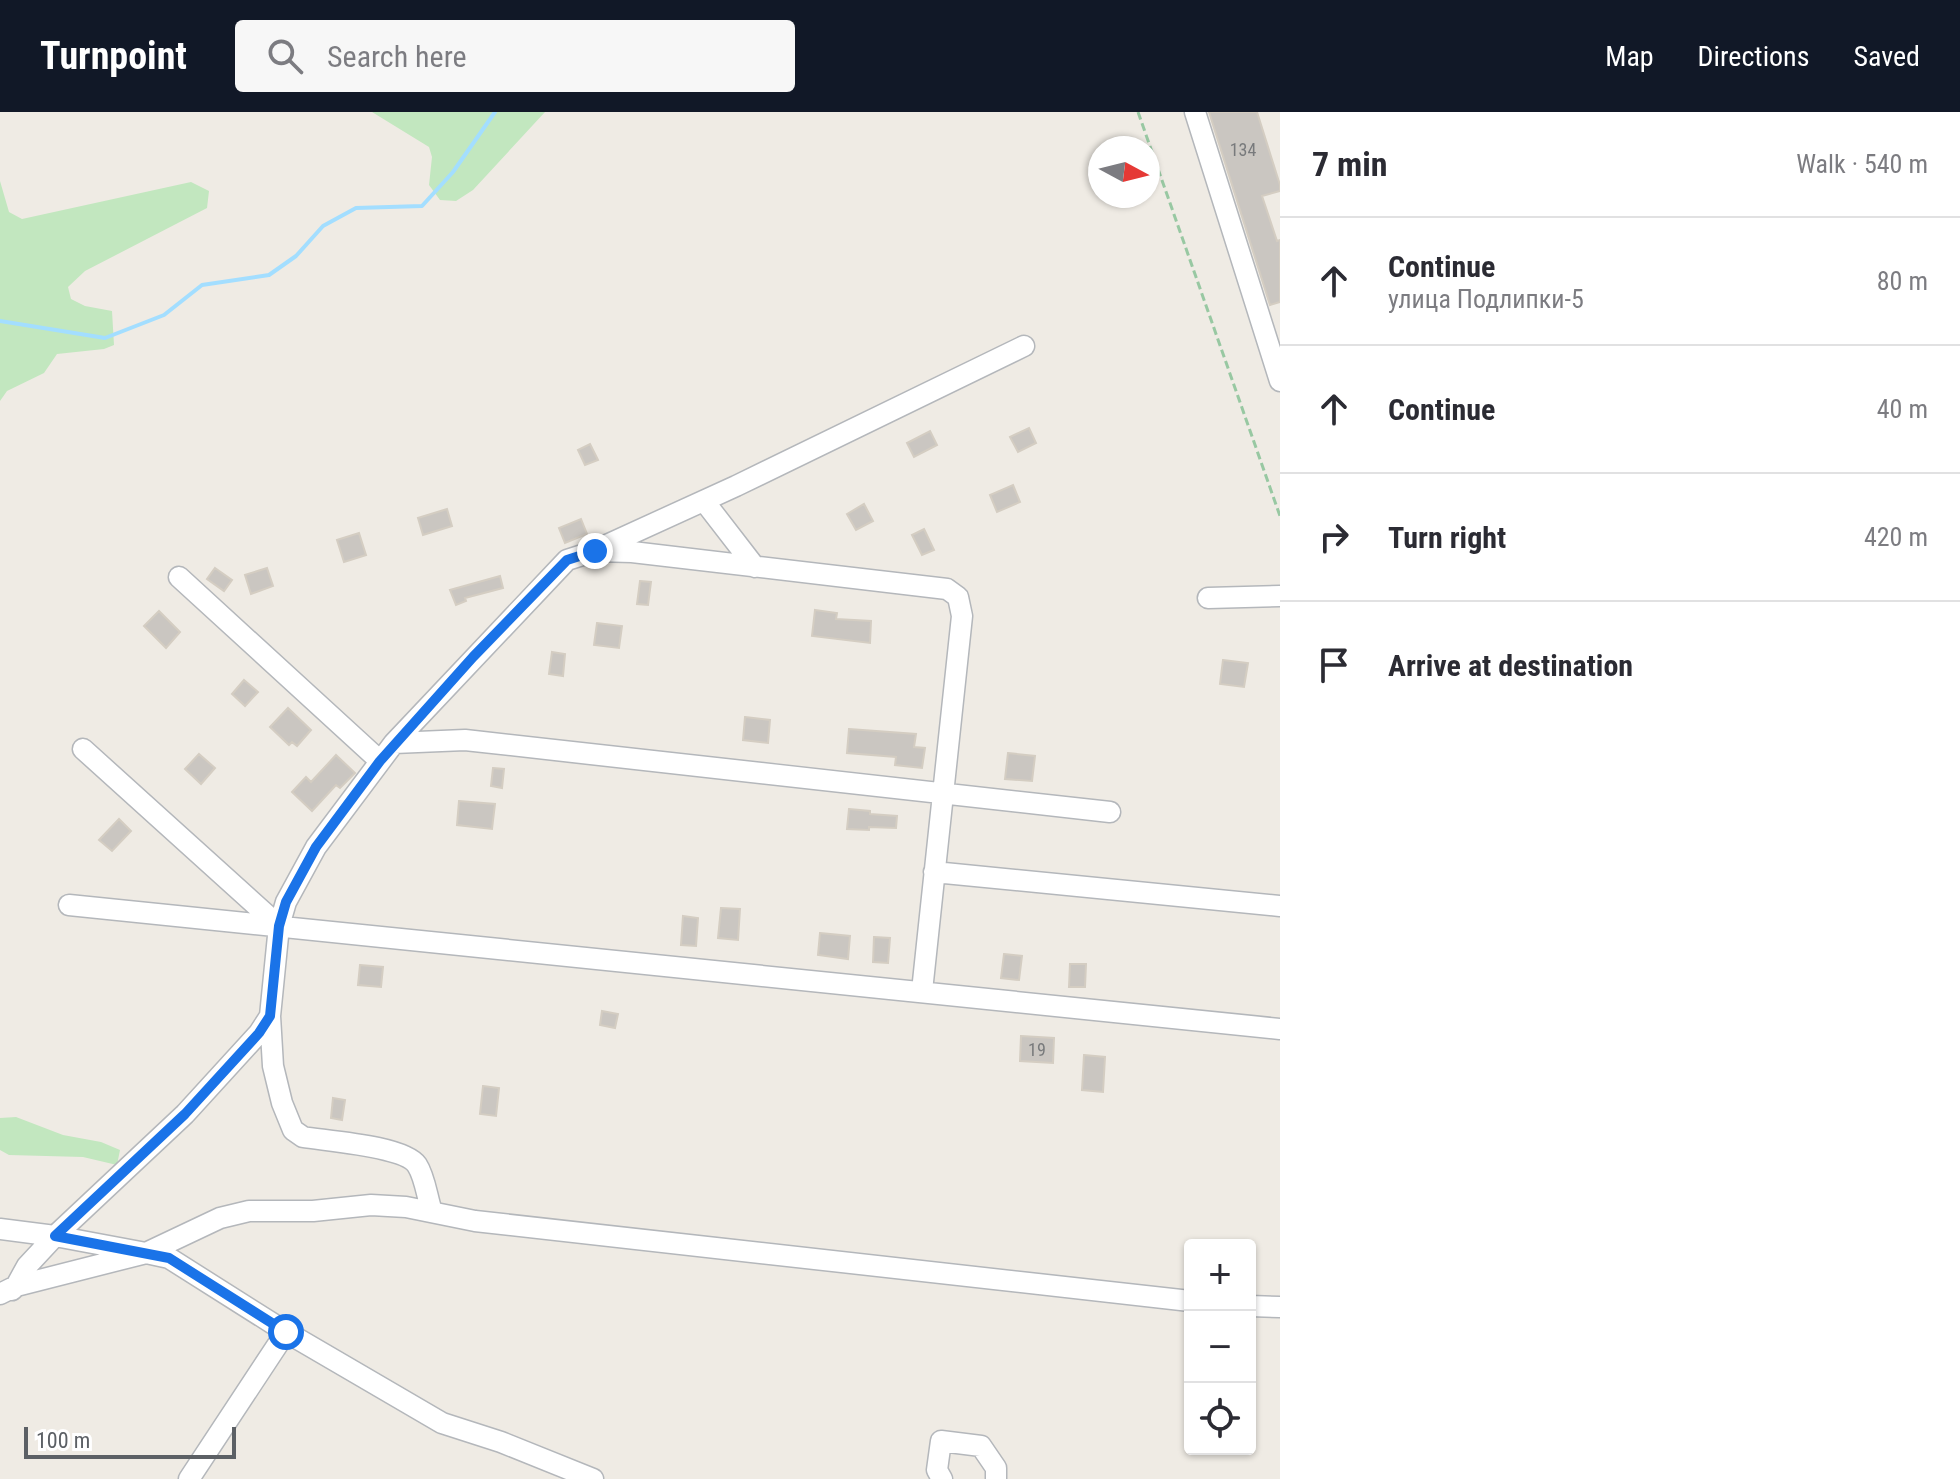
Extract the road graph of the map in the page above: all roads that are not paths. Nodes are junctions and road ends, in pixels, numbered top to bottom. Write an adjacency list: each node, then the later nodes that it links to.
1 (1195, 112): 2 (street)
2 (1270, 319): 4 (street)
3 (1024, 346): 5 (street)
4 (1280, 381)
5 (704, 501): 6 (street); 7 (street)
6 (595, 551): 7 (street); 11 (street)
7 (755, 567): 14 (street)
8 (179, 577): 13 (street)
9 (1280, 596): 10 (street)
10 (1208, 598)
11 (394, 743): 13 (street); 14 (street)
12 (83, 749): 19 (street)
13 (380, 761): 19 (street)
14 (943, 793): 15 (street); 16 (street)
15 (1110, 812)
16 (934, 872): 18 (street); 20 (street)
17 (69, 905): 19 (street)
18 (1280, 906)
19 (279, 926): 20 (street); 21 (street)
20 (922, 991): 22 (street)
21 (270, 1016): 23 (street); 25 (street)
22 (1280, 1029)
23 (432, 1212): 26 (street); 28 (street)
24 (0, 1229): 25 (street)
25 (55, 1236): 26 (street); 27 (street)
26 (146, 1253): 27 (street); 32 (street)
27 (8, 1290): 29 (street)
28 (1184, 1300)
29 (0, 1306)
30 (1256, 1306): 31 (street)
31 (1280, 1307)
32 (286, 1332): 33 (street); 34 (street)
33 (189, 1479)
34 (593, 1479)
35 (942, 1479): 36 (street)
36 (996, 1479)

